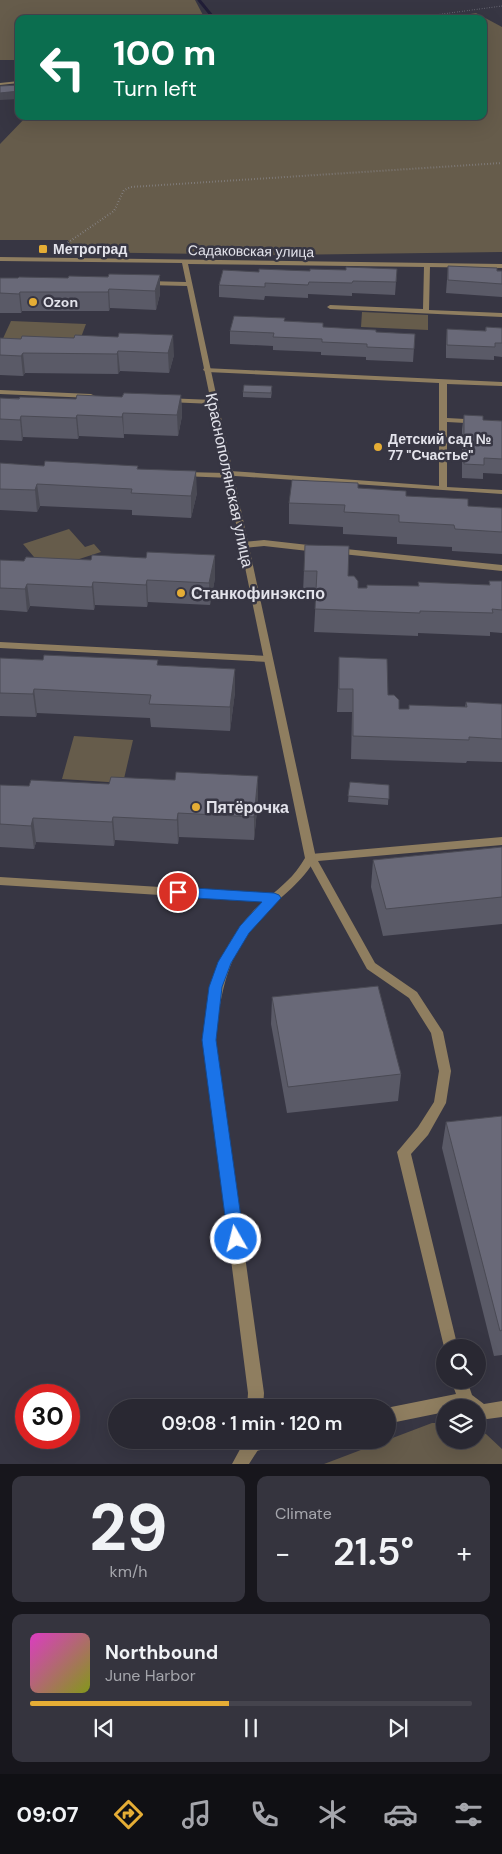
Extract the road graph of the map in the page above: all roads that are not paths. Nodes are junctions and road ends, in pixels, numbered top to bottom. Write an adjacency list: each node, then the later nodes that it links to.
1 (15, 82): 2 (street)
2 (0, 84)
3 (0, 259): 4 (street, Садаковская улица)
4 (185, 262): 5 (street, Садаковская улица); 8 (street, Краснополянская улица)
5 (427, 266): 6 (street, Садаковская улица); 10 (street)
6 (502, 266)
7 (142, 283): 8 (street)
8 (188, 284): 12 (street, Краснополянская улица)
9 (330, 307): 10 (street)
10 (426, 312): 11 (street)
11 (502, 315)
12 (207, 370): 13 (street); 18 (street, Краснополянская улица)
13 (444, 382): 14 (street); 19 (street)
14 (502, 384)
15 (0, 392): 16 (street)
16 (97, 396)
17 (156, 399): 18 (street)
18 (214, 402): 22 (street, Краснополянская улица)
19 (443, 420): 20 (street); 23 (street)
20 (502, 423)
21 (180, 473): 22 (street)
22 (230, 474): 23 (street); 25 (street, Краснополянская улица)
23 (443, 488): 24 (street)
24 (502, 492)
25 (244, 545): 26 (street); 28 (street, Краснополянская улица)
26 (502, 568)
27 (0, 645): 28 (street)
28 (268, 659): 30 (street, Краснополянская улица)
29 (502, 842): 30 (street)
30 (311, 858): 32 (street); 33 (street, Краснополянская улица)
31 (0, 881): 32 (street)
32 (274, 898): 34 (street)
33 (449, 1339)
34 (256, 1399)
35 (502, 1409): 37 (street)
36 (436, 1410): 38 (street)
37 (486, 1411)
38 (396, 1415)
39 (248, 1449): 40 (street)
40 (240, 1464)

